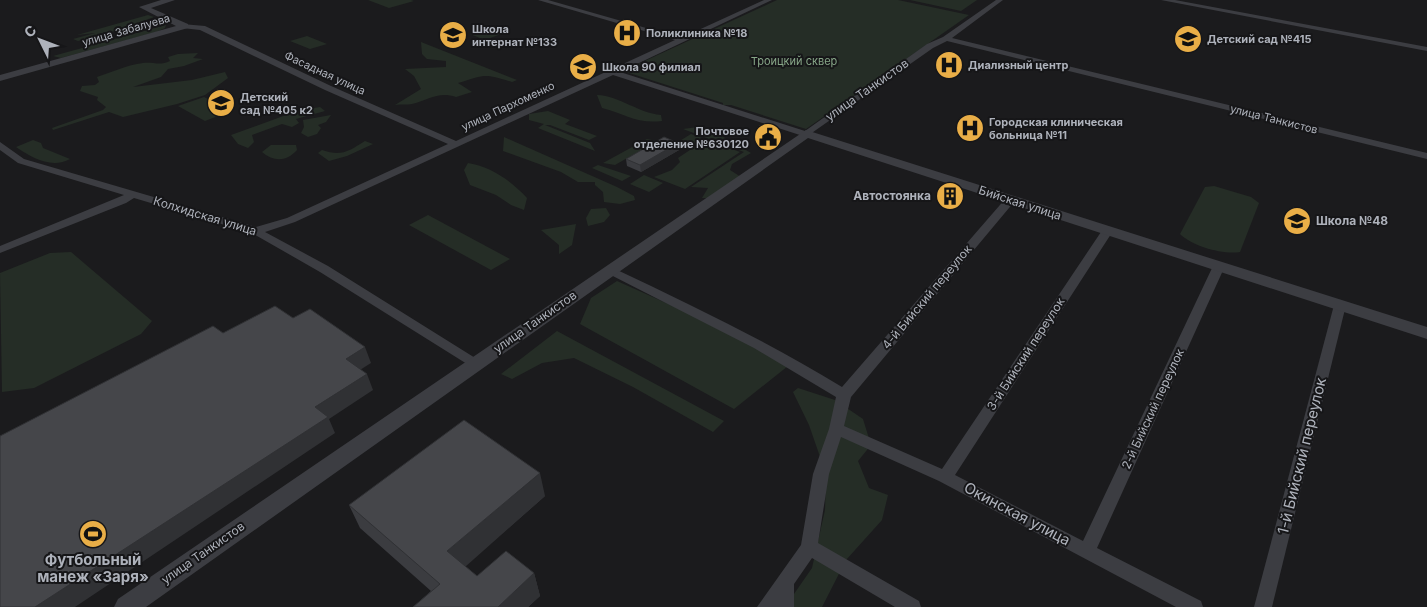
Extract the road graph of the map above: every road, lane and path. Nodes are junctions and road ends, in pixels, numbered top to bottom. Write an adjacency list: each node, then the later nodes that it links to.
1 (172, 0): 6 (street, улица Забалуева)
2 (541, 0): 8 (street)
3 (769, 0): 8 (street, улица Пархоменко)
4 (1000, 0): 7 (street, улица Танкистов)
5 (1164, 0): 9 (street)
6 (185, 26): 11 (street, улица Забалуева); 13 (street, Фасадная улица)
7 (946, 39): 12 (street, улица Танкистов); 15 (street, улица Танкистов)
8 (682, 40): 10 (street, улица Пархоменко)
9 (1427, 49)
10 (612, 72): 12 (street, Бийская улица); 13 (street, улица Пархоменко)
11 (0, 78)
12 (806, 134): 17 (street, Бийская улица); 22 (street, улица Танкистов)
13 (456, 144): 18 (street, улица Пархоменко)
14 (0, 145): 16 (street, Колхидская улица)
15 (1427, 156)
16 (134, 194): 18 (street, Колхидская улица); 20 (street)
17 (1010, 200): 19 (street, Бийская улица); 26 (street, 4-й Бийский переулок)
18 (256, 231): 25 (street, Колхидская улица)
19 (1107, 231): 21 (street, Бийская улица); 28 (street, 3-й Бийский переулок)
20 (0, 250)
21 (1219, 266): 23 (street, Бийская улица); 30 (street, 2-й Бийский переулок)
22 (609, 271): 25 (street, улица Танкистов); 26 (street)
23 (1340, 305): 24 (street, Бийская улица); 37 (street, 1-й Бийский переулок)
24 (1427, 333)
25 (475, 364): 32 (street, улица Танкистов)
26 (844, 395): 27 (street)
27 (836, 429): 28 (street, Окинская улица); 29 (street)
28 (946, 477): 30 (street, Окинская улица)
29 (809, 547): 31 (street); 35 (street)
30 (1087, 551): 36 (street, Окинская улица)
31 (785, 584): 33 (street); 34 (street)
32 (126, 607)
33 (766, 607)
34 (785, 607)
35 (912, 607)
36 (1194, 607)
37 (1263, 607)

